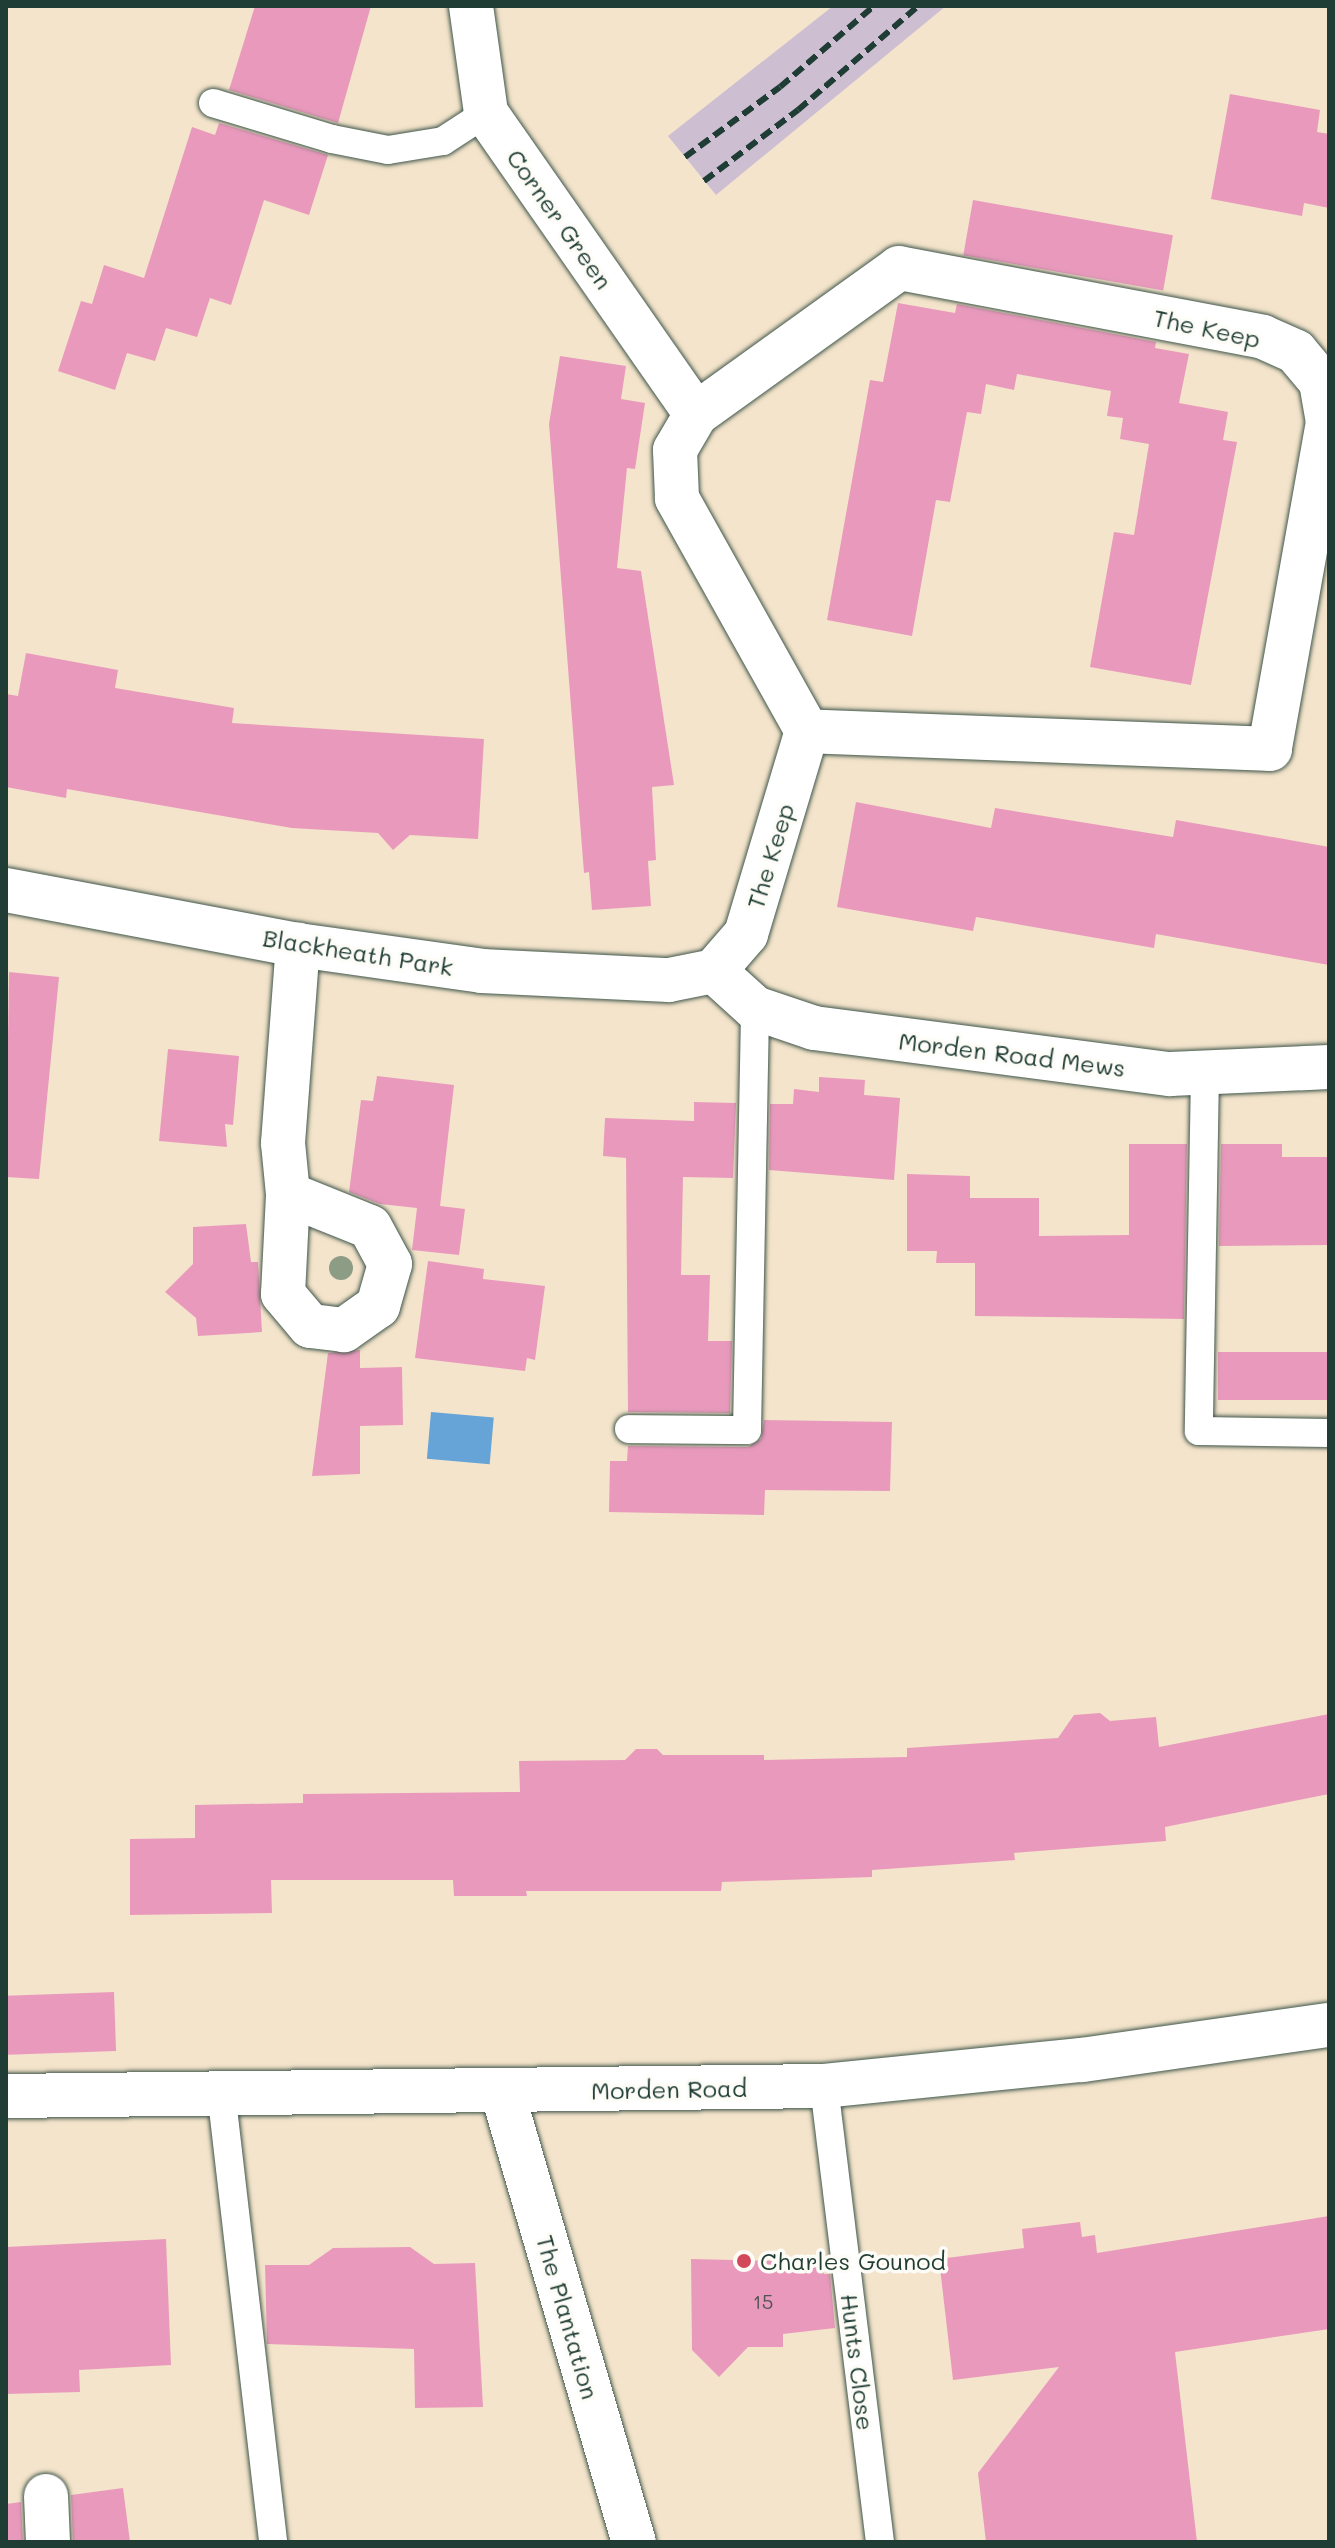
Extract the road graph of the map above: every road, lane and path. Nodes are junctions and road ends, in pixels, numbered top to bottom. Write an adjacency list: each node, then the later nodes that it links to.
1 (471, 6): 3 (street, Corner Green)
2 (213, 103): 3 (lane)
3 (486, 113): 4 (street, Corner Green)
4 (696, 414): 5 (street, The Keep); 5 (street, The Keep)
5 (807, 731): 8 (street, The Keep)
6 (6, 890): 7 (street, Blackheath Park)
7 (298, 945): 8 (street, Blackheath Park); 12 (street)
8 (714, 971): 9 (street, Morden Road Mews)
9 (755, 1008): 11 (street, Morden Road Mews); 13 (lane)
10 (1329, 1067): 11 (street, Morden Road Mews)
11 (1205, 1073): 14 (lane)
12 (288, 1194)
13 (629, 1429)
14 (1329, 1433)
15 (1329, 2025): 16 (street, Morden Road)
16 (824, 2086): 18 (street, Morden Road); 24 (lane, Hunts Close)
17 (221, 2091): 18 (street, Morden Road); 19 (street, Morden Road); 22 (lane)
18 (502, 2091): 23 (street, The Plantation)
19 (6, 2096)
20 (46, 2496): 21 (street)
21 (48, 2542)
22 (273, 2542)
23 (634, 2542)
24 (880, 2542)

